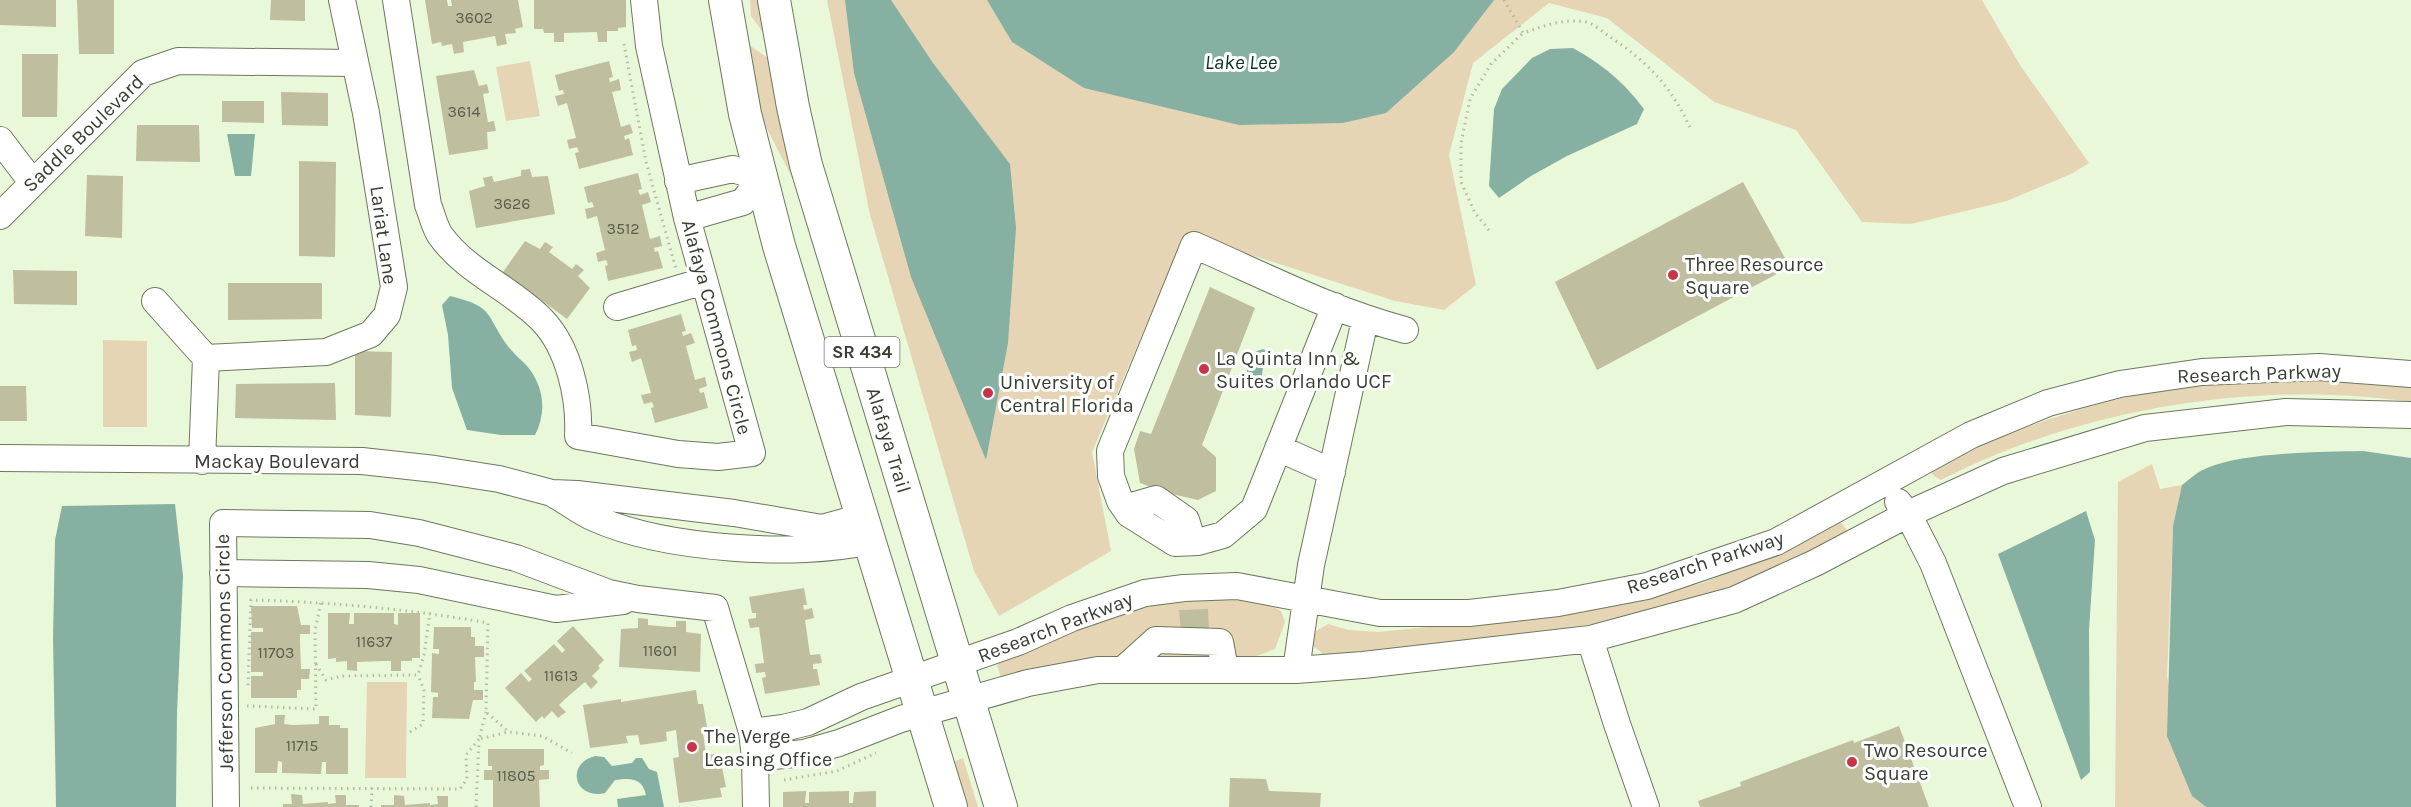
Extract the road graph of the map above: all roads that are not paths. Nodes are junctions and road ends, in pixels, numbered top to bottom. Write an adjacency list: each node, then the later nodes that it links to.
1 (342, 0): 8 (street, Lariat Lane)
2 (396, 0): 15 (street, Alafaya Commons Circle)
3 (644, 0): 11 (street, Alafaya Commons Circle)
4 (725, 0): 10 (main road, SR 434)
5 (732, 0): 7 (main road)
6 (774, 0): 7 (main road, Alafaya Trail / SR 434)
7 (782, 50): 36 (main road, Alafaya Trail / SR 434)
8 (354, 63): 12 (street, Saddle Boulevard); 21 (street, Lariat Lane)
9 (0, 140): 12 (street)
10 (761, 178): 11 (street); 14 (street); 31 (main road, SR 434)
11 (678, 181): 14 (street, Alafaya Commons Circle)
12 (32, 182): 13 (street, Saddle Boulevard)
13 (0, 216)
14 (690, 228): 15 (street, Alafaya Commons Circle)
15 (704, 281): 18 (street)
16 (155, 301): 21 (street)
17 (1335, 306): 19 (street); 24 (street); 24 (street)
18 (617, 307)
19 (1365, 320): 20 (street); 27 (street)
20 (1405, 330)
21 (207, 358): 26 (street)
22 (2411, 374): 28 (street, Research Parkway)
23 (2411, 415): 30 (street, Research Parkway)
24 (1278, 448): 27 (street)
25 (0, 458): 26 (street, Mackay Boulevard)
26 (202, 461): 29 (street, Mackay Boulevard)
27 (1332, 472): 34 (street)
28 (1882, 484): 30 (street); 34 (street, Research Parkway)
29 (552, 493): 31 (street, Mackay Boulevard); 31 (street, Mackay Boulevard)
30 (1908, 514): 35 (street, Research Parkway); 48 (street)
31 (866, 529): 38 (main road, SR 434)
32 (223, 573): 33 (street); 33 (street, Jefferson Commons Circle); 43 (street, Jefferson Commons Circle)
33 (638, 599): 41 (street, Jefferson Commons Circle)
34 (1306, 599): 36 (street, Research Parkway); 37 (street)
35 (1590, 639): 37 (street, Research Parkway); 47 (street)
36 (958, 663): 38 (street, Research Parkway); 39 (main road, Alafaya Trail / SR 434)
37 (1296, 669): 39 (street, Research Parkway)
38 (912, 679): 40 (main road, SR 434); 41 (street, Research Parkway)
39 (969, 700): 40 (street, Research Parkway); 46 (main road, Alafaya Trail / SR 434)
40 (922, 713): 42 (street, Research Parkway); 45 (main road, SR 434)
41 (752, 732): 42 (street, Jefferson Commons Circle)
42 (755, 758): 44 (street, Jefferson Commons Circle)
43 (226, 807)
44 (756, 807)
45 (951, 807)
46 (1001, 807)
47 (1646, 807)
48 (2028, 807)

